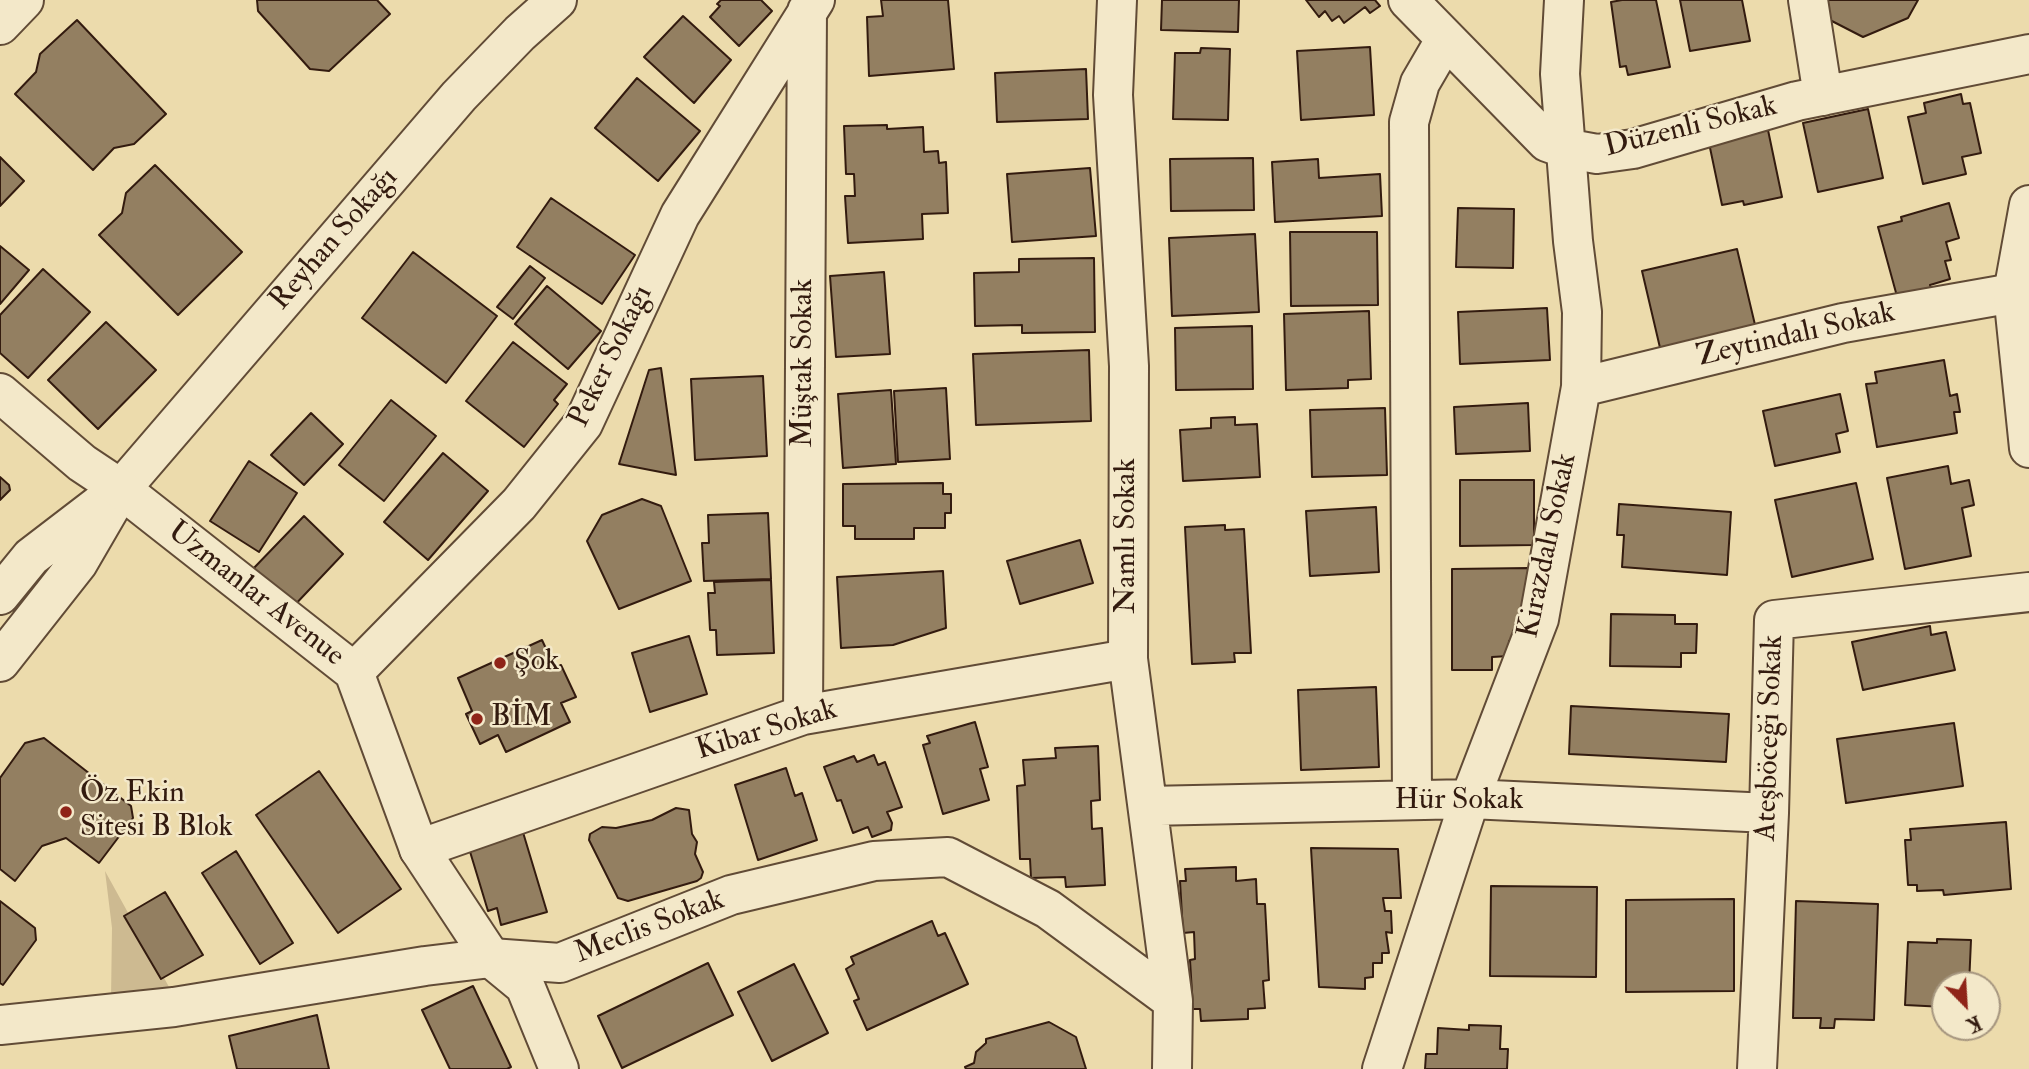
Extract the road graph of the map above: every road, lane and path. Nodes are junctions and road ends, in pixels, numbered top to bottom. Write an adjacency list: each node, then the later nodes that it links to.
1 (24, 0): 8 (street)
2 (557, 0): 18 (street, Reyhan Sokağı)
3 (1117, 0): 21 (street, Namlı Sokak)
4 (1408, 0): 9 (street, Düzenli Sokak)
5 (1563, 0): 12 (street, Kirazdalı Sokak)
6 (1808, 0): 11 (street)
7 (811, 6): 23 (street, Peker Sokağı); 24 (street, Müştak Sokak)
8 (0, 25)
9 (1445, 40): 12 (street, Düzenli Sokak); 26 (street)
10 (2029, 54): 11 (street, Düzenli Sokak)
11 (1823, 96): 12 (street, Düzenli Sokak)
12 (1564, 148): 15 (street, Kirazdalı Sokak)
13 (2029, 205): 14 (street)
14 (2013, 293): 15 (street, Zeytindalı Sokak); 17 (street)
15 (1581, 387): 25 (street, Kirazdalı Sokak)
16 (0, 393): 18 (street, Uzmanlar Avenue)
17 (2029, 448)
18 (121, 489): 20 (street, Reyhan Sokağı); 22 (street, Reyhan Sokağı); 23 (street, Uzmanlar Avenue)
19 (2029, 592): 28 (street, Ateşböceği Sokak)
20 (0, 595)
21 (1128, 659): 24 (street, Kibar Sokak); 27 (street, Namlı Sokak)
22 (0, 662)
23 (354, 673): 29 (street, Uzmanlar Avenue)
24 (803, 715): 29 (street, Kibar Sokak)
25 (1470, 799): 26 (street, Hür Sokak); 28 (street, Hür Sokak); 35 (street, Kirazdalı Sokak)
26 (1412, 800): 27 (street, Hür Sokak)
27 (1148, 806): 31 (street, Namlı Sokak)
28 (1769, 813): 36 (street, Ateşböceği Sokak)
29 (419, 849): 30 (street, Uzmanlar Avenue)
30 (491, 958): 31 (street, Meclis Sokak); 32 (street, Meclis Sokak); 33 (street, Uzmanlar Avenue)
31 (1173, 1001): 34 (street, Namlı Sokak)
32 (0, 1025)
33 (559, 1069)
34 (1172, 1069)
35 (1381, 1069)
36 (1757, 1069)

